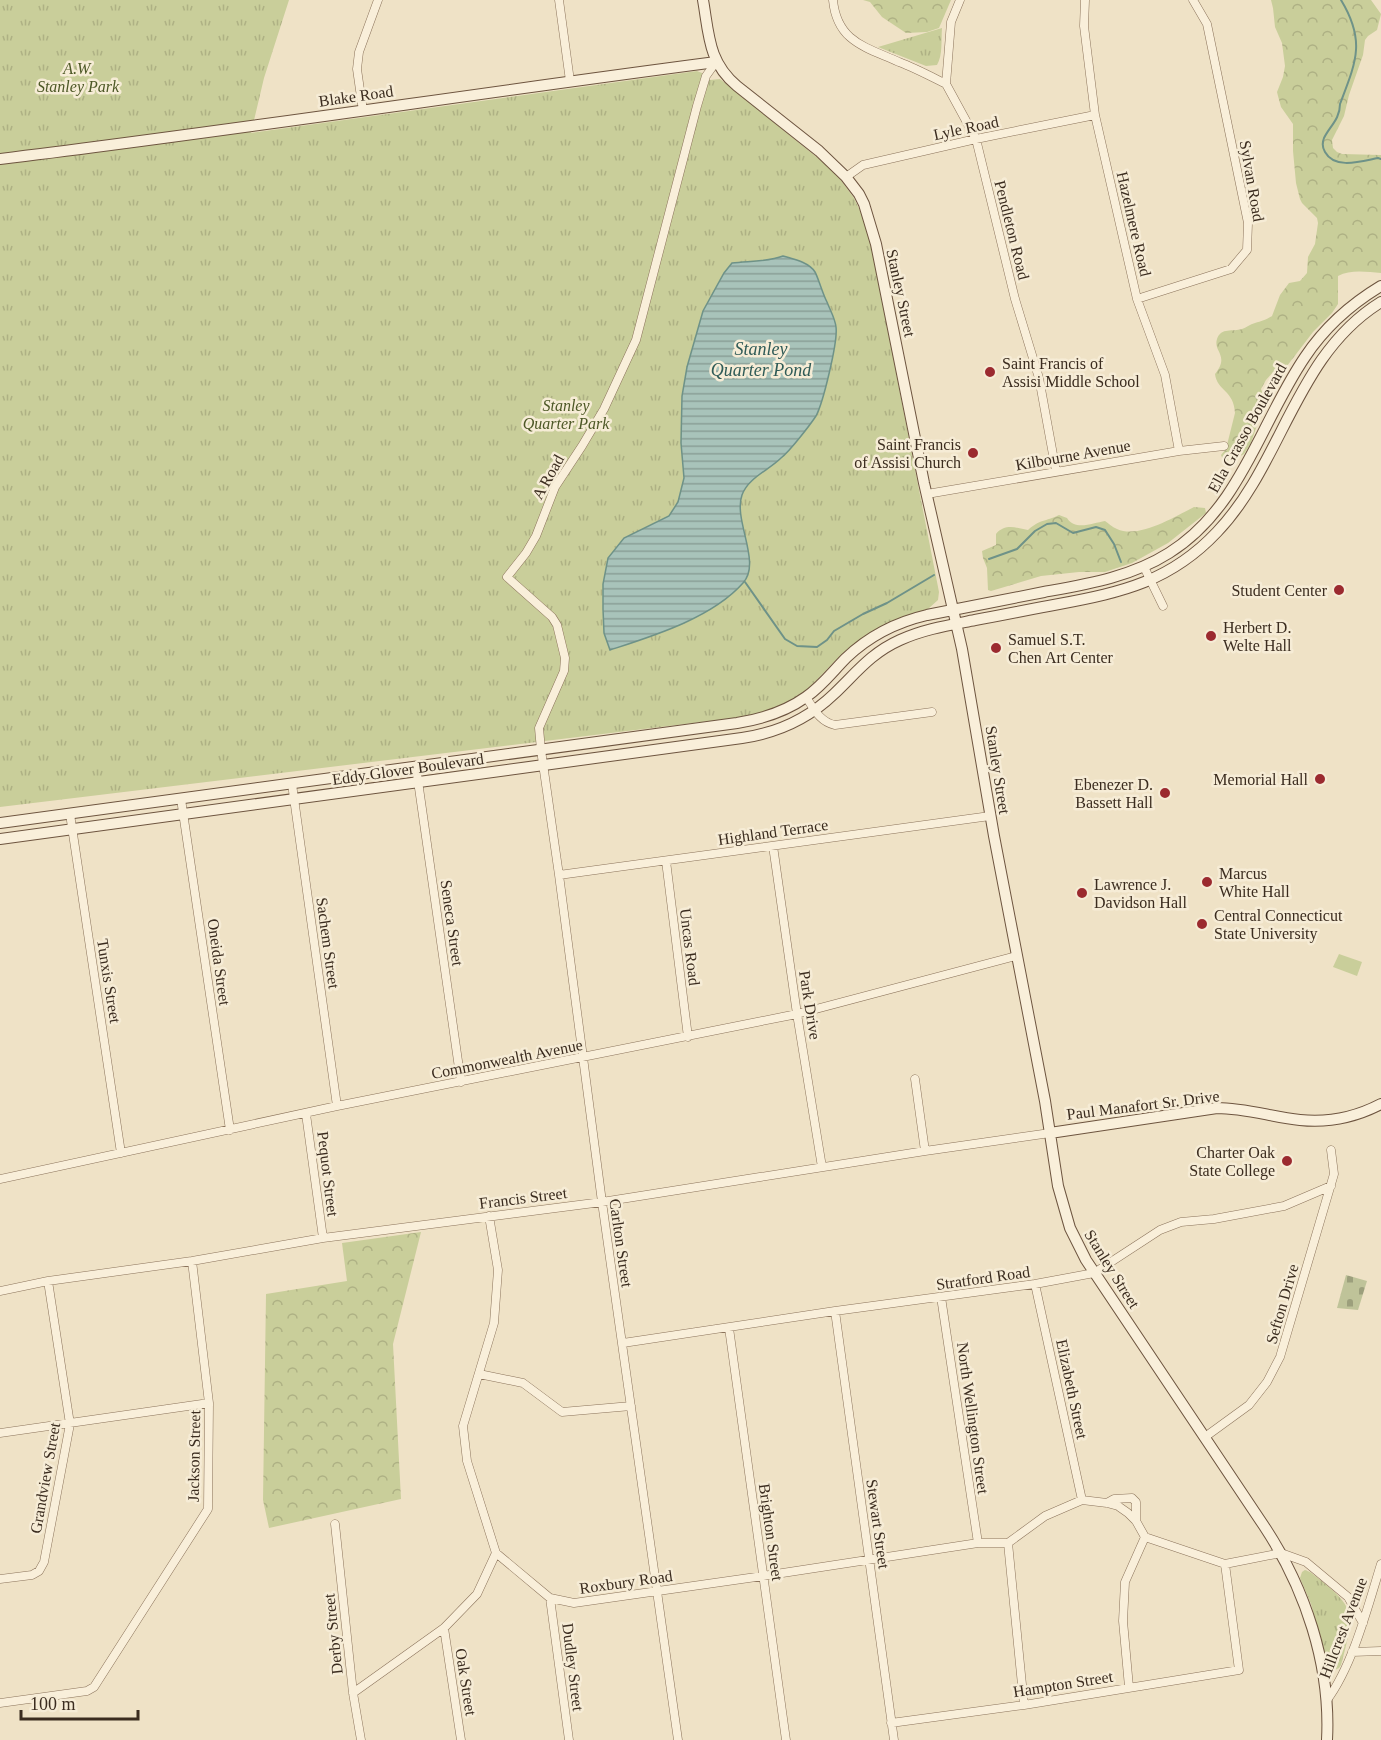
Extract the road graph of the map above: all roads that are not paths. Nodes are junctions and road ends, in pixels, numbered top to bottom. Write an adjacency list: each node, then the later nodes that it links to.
1 (378, 0): 11 (street)
2 (559, 0): 9 (street)
3 (703, 0): 8 (main road, Stanley Street)
4 (833, 0): 10 (street)
5 (960, 0): 10 (street)
6 (1085, 0): 12 (street, Hazelmere Road)
7 (1193, 0): 17 (street, Sylvan Road)
8 (716, 62): 9 (main road, Blake Road); 15 (main road, Stanley Street); 37 (street, A Road)
9 (570, 81): 11 (main road, Blake Road)
10 (946, 84): 13 (street, Pendleton Road)
11 (363, 111): 14 (main road, Blake Road)
12 (1095, 116): 13 (street, Lyle Road); 17 (street, Hazelmere Road)
13 (976, 139): 15 (street, Lyle Road); 25 (street, Pendleton Road)
14 (0, 159)
15 (846, 177): 26 (main road, Stanley Street)
16 (1381, 286): 19 (main road, Ella Grasso Boulevard)
17 (1137, 299): 22 (street, Hazelmere Road)
18 (1381, 302): 21 (main road, Ella Grasso Boulevard)
19 (1260, 440): 21 (main road); 23 (main road, Ella Grasso Boulevard)
20 (1224, 446): 22 (street, Kilbourne Avenue)
21 (1272, 447): 24 (main road, Ella Grasso Boulevard)
22 (1179, 450): 25 (street, Kilbourne Avenue)
23 (1254, 450): 24 (main road); 27 (main road, Ella Grasso Boulevard)
24 (1267, 457): 28 (main road, Ella Grasso Boulevard)
25 (1056, 471): 26 (street, Kilbourne Avenue)
26 (927, 494): 30 (main road, Stanley Street)
27 (1144, 567): 28 (street); 30 (main road, Ella Grasso Boulevard)
28 (1150, 580): 29 (street); 31 (main road, Ella Grasso Boulevard)
29 (1163, 606)
30 (954, 610): 31 (main road, Stanley Street); 32 (main road, Eddy Glover Boulevard)
31 (957, 624): 33 (main road, Eddy Glover Boulevard); 46 (main road, Stanley Street)
32 (806, 697): 33 (street); 35 (main road, Eddy Glover Boulevard)
33 (815, 710): 34 (street); 36 (main road, Eddy Glover Boulevard)
34 (932, 712)
35 (681, 731): 36 (main road); 37 (main road, Eddy Glover Boulevard)
36 (683, 746): 38 (main road, Eddy Glover Boulevard)
37 (541, 750): 38 (street, Carlton Street); 39 (main road, Eddy Glover Boulevard)
38 (543, 765): 40 (main road, Eddy Glover Boulevard); 52 (street, Carlton Street)
39 (416, 767): 40 (street, Seneca Street); 41 (main road, Eddy Glover Boulevard)
40 (418, 783): 43 (main road, Eddy Glover Boulevard); 58 (street, Seneca Street)
41 (292, 784): 42 (main road, Eddy Glover Boulevard); 43 (street, Sachem Street)
42 (181, 799): 44 (main road, Eddy Glover Boulevard); 45 (street, Oneida Street)
43 (294, 799): 45 (main road, Eddy Glover Boulevard); 60 (street, Sachem Street)
44 (70, 814): 47 (main road, Eddy Glover Boulevard); 48 (street, Tunxis Street)
45 (183, 814): 48 (main road, Eddy Glover Boulevard); 62 (street, Oneida Street)
46 (990, 816): 50 (street, Highland Terrace); 53 (main road, Stanley Street)
47 (0, 824)
48 (72, 829): 49 (main road, Eddy Glover Boulevard); 66 (street, Tunxis Street)
49 (0, 839)
50 (773, 846): 51 (street, Highland Terrace); 54 (street, Park Drive)
51 (666, 861): 52 (street, Highland Terrace); 55 (street, Uncas Road)
52 (559, 875): 56 (street, Carlton Street)
53 (1016, 956): 54 (street, Commonwealth Avenue); 63 (main road, Stanley Street)
54 (797, 1014): 55 (street, Commonwealth Avenue); 67 (street, Park Drive)
55 (688, 1037): 56 (street, Commonwealth Avenue)
56 (583, 1058): 58 (street, Commonwealth Avenue); 70 (street, Carlton Street)
57 (915, 1079): 65 (street)
58 (461, 1082): 60 (street, Commonwealth Avenue)
59 (1381, 1104): 63 (main road, Paul Manafort Sr. Drive)
60 (337, 1106): 61 (street, Commonwealth Avenue)
61 (306, 1114): 62 (street, Commonwealth Avenue); 72 (street, Pequot Street)
62 (230, 1130): 66 (street, Commonwealth Avenue)
63 (1050, 1133): 65 (street, Francis Street); 74 (main road, Stanley Street)
64 (1331, 1150): 69 (street, Sefton Drive)
65 (925, 1151): 67 (street, Francis Street)
66 (121, 1153): 68 (street, Commonwealth Avenue)
67 (822, 1167): 70 (street, Francis Street)
68 (0, 1179)
69 (1331, 1186): 74 (street, Stratford Road); 87 (street, Sefton Drive)
70 (602, 1202): 71 (street, Francis Street); 81 (street, Carlton Street)
71 (489, 1216): 72 (street, Francis Street); 82 (street)
72 (323, 1239): 73 (street, Francis Street)
73 (192, 1261): 75 (street, Francis Street); 83 (street, Jackson Street)
74 (1094, 1273): 76 (street, Stratford Road); 87 (main road, Stanley Street)
75 (48, 1281): 77 (street, Francis Street); 85 (street, Grandview Street)
76 (1035, 1284): 78 (street, Stratford Road); 88 (street, Elizabeth Street)
77 (0, 1291)
78 (941, 1297): 79 (street, Stratford Road); 93 (street, North Wellington Street)
79 (835, 1311): 80 (street, Stratford Road); 97 (street, Stewart Street)
80 (729, 1328): 81 (street, Stratford Road); 100 (street, Brighton Street)
81 (622, 1343): 84 (street, Carlton Street)
82 (479, 1374): 84 (street); 96 (street)
83 (209, 1403): 85 (street); 111 (street, Jackson Street)
84 (631, 1406): 102 (street, Carlton Street)
85 (70, 1424): 86 (street); 101 (street, Grandview Street)
86 (0, 1433)
87 (1205, 1437): 95 (main road, Stanley Street)
88 (1082, 1500): 89 (street); 94 (street)
89 (1107, 1503): 90 (street); 90 (street)
90 (1136, 1521): 92 (street)
91 (334, 1524): 109 (street, Derby Street)
92 (1145, 1537): 98 (street); 108 (street)
93 (978, 1543): 94 (street, Roxbury Road); 97 (street, Roxbury Road)
94 (1008, 1543): 112 (street)
95 (1281, 1552): 98 (street); 104 (street); 110 (main road, Stanley Street)
96 (496, 1553): 103 (street); 105 (street)
97 (869, 1560): 100 (street, Roxbury Road); 113 (street, Stewart Street)
98 (1225, 1564): 108 (street, Hampton Street)
99 (1381, 1564): 104 (street, Hillcrest Avenue)
100 (763, 1576): 102 (street, Roxbury Road); 118 (street, Brighton Street)
101 (0, 1579)
102 (657, 1592): 103 (street, Roxbury Road); 117 (street, Carlton Street)
103 (550, 1598): 116 (street, Dudley Street)
104 (1363, 1623): 107 (street, Hillcrest Avenue)
105 (444, 1628): 109 (street); 115 (street, Oak Street)
106 (1381, 1651): 107 (street)
107 (1352, 1652): 110 (street, Hillcrest Avenue)
108 (1129, 1687): 112 (street, Hampton Street)
109 (353, 1693): 114 (street, Derby Street)
110 (1327, 1700): 120 (main road, Stanley Street)
111 (0, 1703)
112 (1024, 1705): 113 (street, Hampton Street)
113 (891, 1723): 119 (street, Stewart Street)
114 (361, 1740)
115 (461, 1740)
116 (569, 1740)
117 (678, 1740)
118 (786, 1740)
119 (894, 1740)
120 (1327, 1740)

